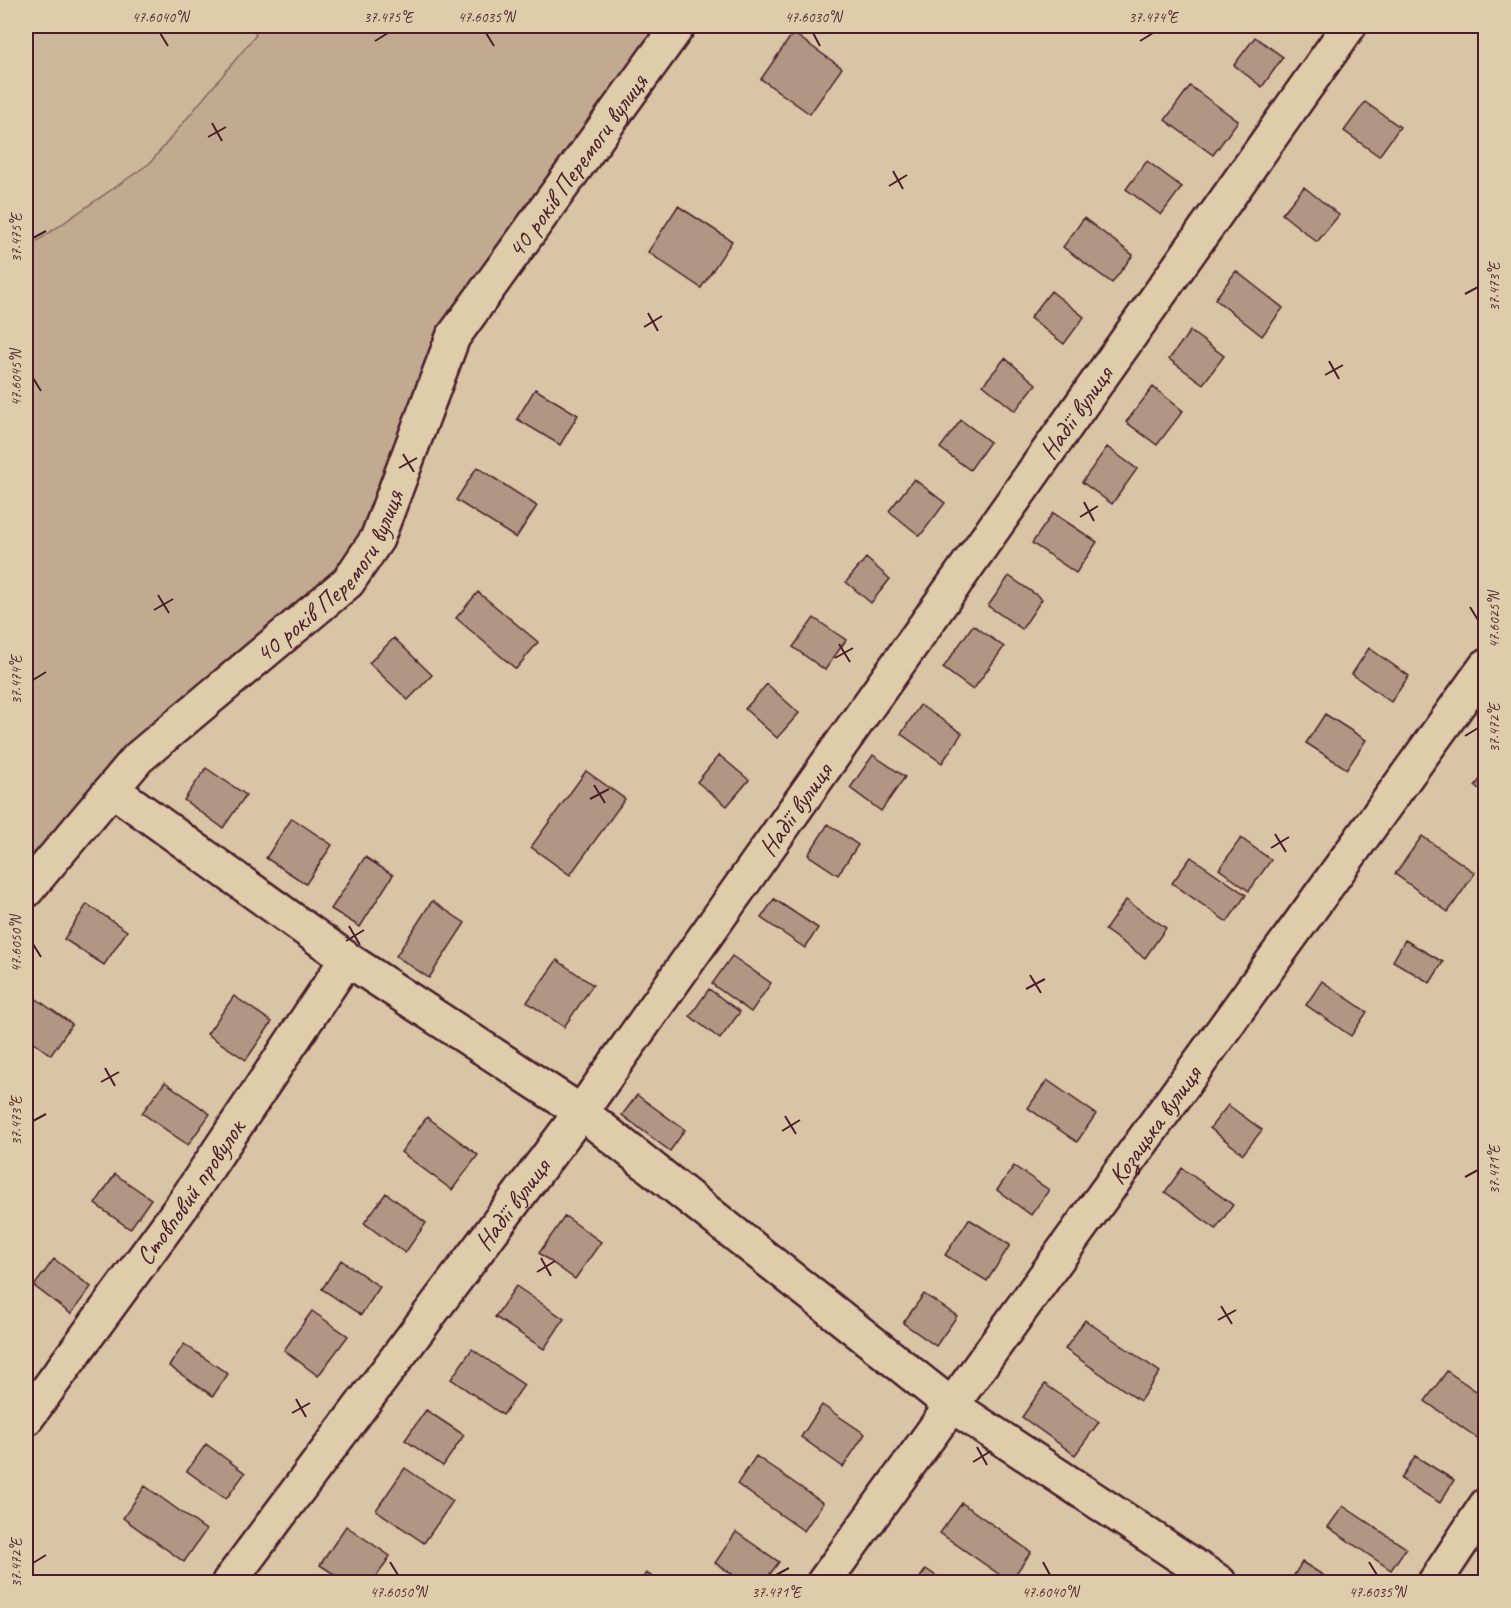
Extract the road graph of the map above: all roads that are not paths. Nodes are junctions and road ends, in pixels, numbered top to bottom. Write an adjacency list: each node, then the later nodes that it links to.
1 (678, 26): 4 (street, 40 років Перемоги вулиця)
2 (1349, 26): 7 (street, Надії вулиця)
3 (1485, 666): 8 (street, Козацька вулиця)
4 (113, 790): 5 (street, 40 років Перемоги вулиця); 6 (street)
5 (26, 891)
6 (348, 959): 7 (street); 9 (street, Стовповий провулок)
7 (581, 1112): 8 (street); 11 (street, Надії вулиця)
8 (951, 1405): 12 (street, Козацька вулиця); 13 (street)
9 (26, 1419)
10 (1485, 1505): 14 (street)
11 (229, 1582)
12 (824, 1582)
13 (1219, 1582)
14 (1435, 1582)

